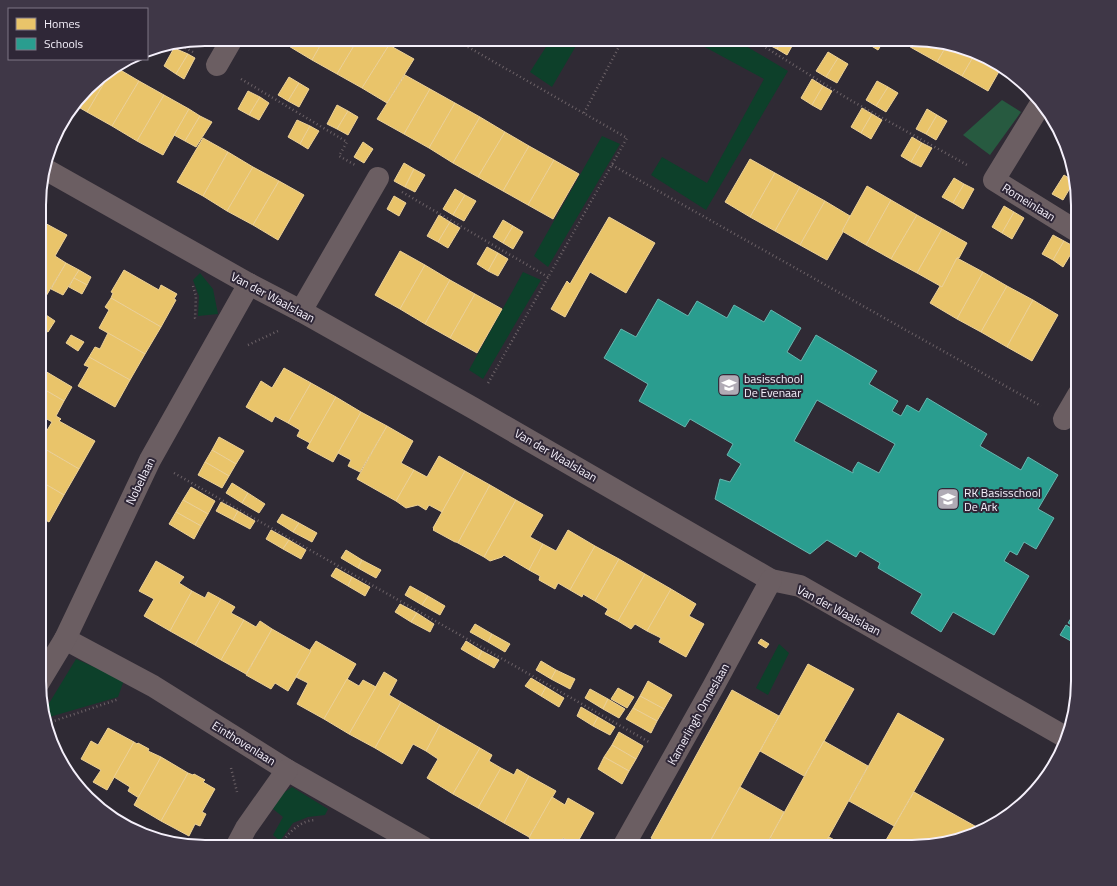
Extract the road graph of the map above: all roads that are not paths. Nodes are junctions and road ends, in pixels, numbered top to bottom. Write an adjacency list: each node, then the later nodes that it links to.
1 (228, 46): 2 (street)
2 (217, 65)
3 (1038, 108): 6 (street, Romeinlaan)
4 (49, 172): 7 (street, Van der Waalslaan)
5 (378, 178): 8 (street)
6 (1071, 228)
7 (248, 284): 8 (street, Van der Waalslaan); 12 (street, Nobellaan)
8 (301, 311): 11 (street, Van der Waalslaan)
9 (1071, 407): 10 (street)
10 (1064, 419)
11 (771, 580): 14 (street, Van der Waalslaan); 18 (street, Kamerlingh Onneslaan)
12 (65, 639): 13 (street, Nobellaan); 15 (street, Einthovenlaan)
13 (46, 670)
14 (1062, 735)
15 (287, 770): 16 (street); 17 (street, Einthovenlaan)
16 (240, 840)
17 (411, 840)
18 (627, 840)

